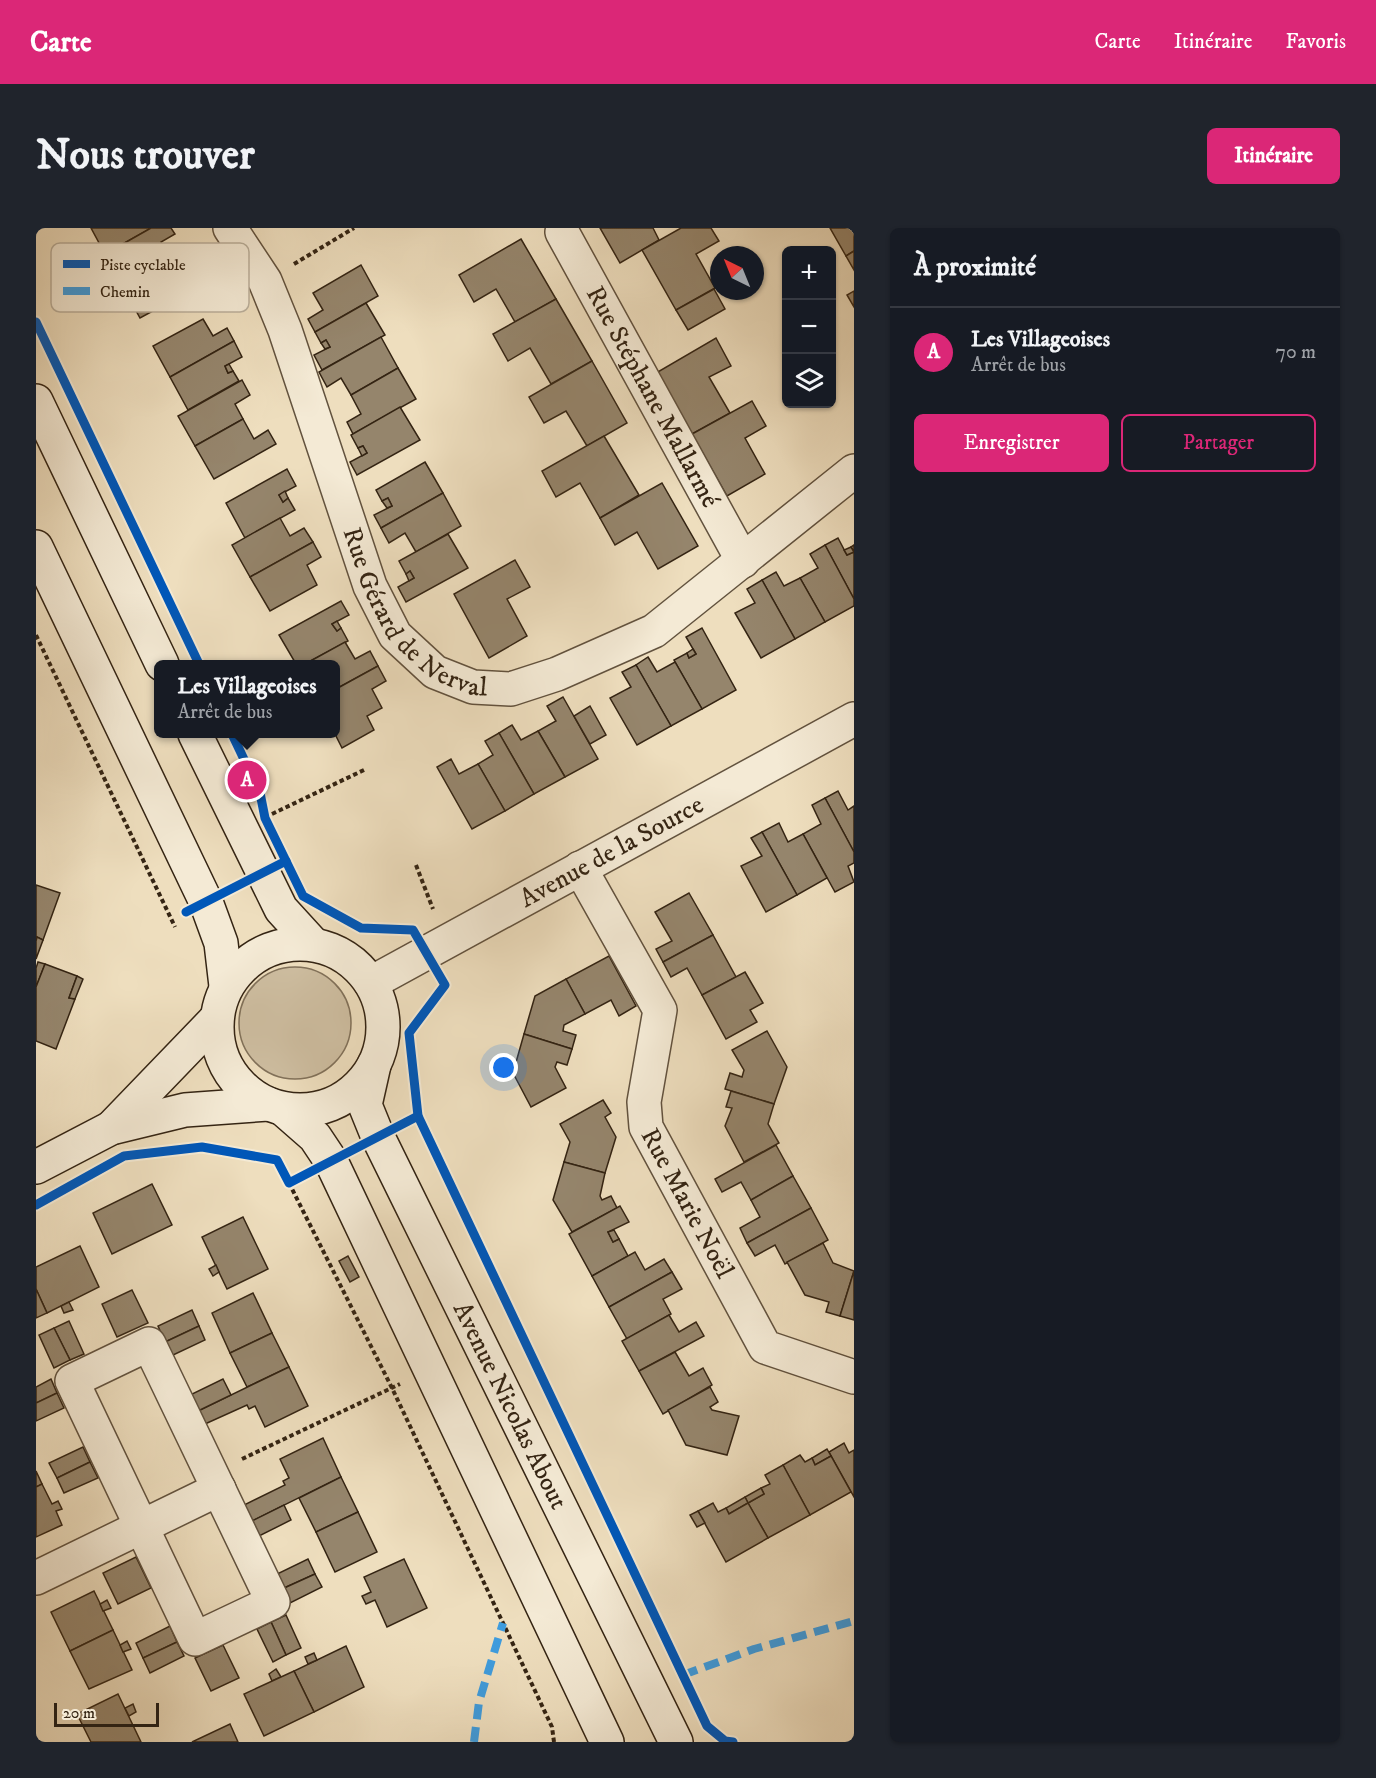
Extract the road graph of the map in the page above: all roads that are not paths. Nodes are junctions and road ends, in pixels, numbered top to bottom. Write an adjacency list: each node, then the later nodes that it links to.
1 (230, 228): 3 (street, Rue Gérard de Nerval)
2 (562, 232): 8 (street, Rue Stéphane Mallarmé)
3 (240, 243)
4 (249, 257): 8 (street, Rue Gérard de Nerval)
5 (36, 401): 9 (street)
6 (854, 471): 8 (street, Rue Gérard de Nerval)
7 (36, 547): 15 (street, Avenue Nicolas About)
8 (743, 561)
9 (160, 660)
10 (854, 719): 12 (street, Avenue de la Source)
11 (197, 738): 13 (street, Avenue Nicolas About)
12 (580, 868): 14 (street, Avenue de la Source); 21 (street, Rue Marie Noël)
13 (313, 944): 14 (street, Avenue Nicolas About); 15 (street, Avenue Nicolas About)
14 (370, 983): 17 (street, Avenue Nicolas About)
15 (226, 986): 16 (street, Avenue Nicolas About)
16 (216, 1018): 18 (street, Avenue Nicolas About); 19 (street)
17 (374, 1065): 18 (street, Avenue Nicolas About); 28 (street, Avenue Nicolas About)
18 (276, 1107): 19 (street); 25 (street, Avenue Nicolas About)
19 (111, 1128): 20 (street)
20 (36, 1167)
21 (854, 1377)
22 (215, 1481): 23 (street); 23 (street); 23 (street)
23 (142, 1527): 24 (street)
24 (36, 1578)
25 (590, 1705): 26 (street); 27 (street, Avenue Nicolas About)
26 (588, 1742)
27 (607, 1742)
28 (676, 1742)

